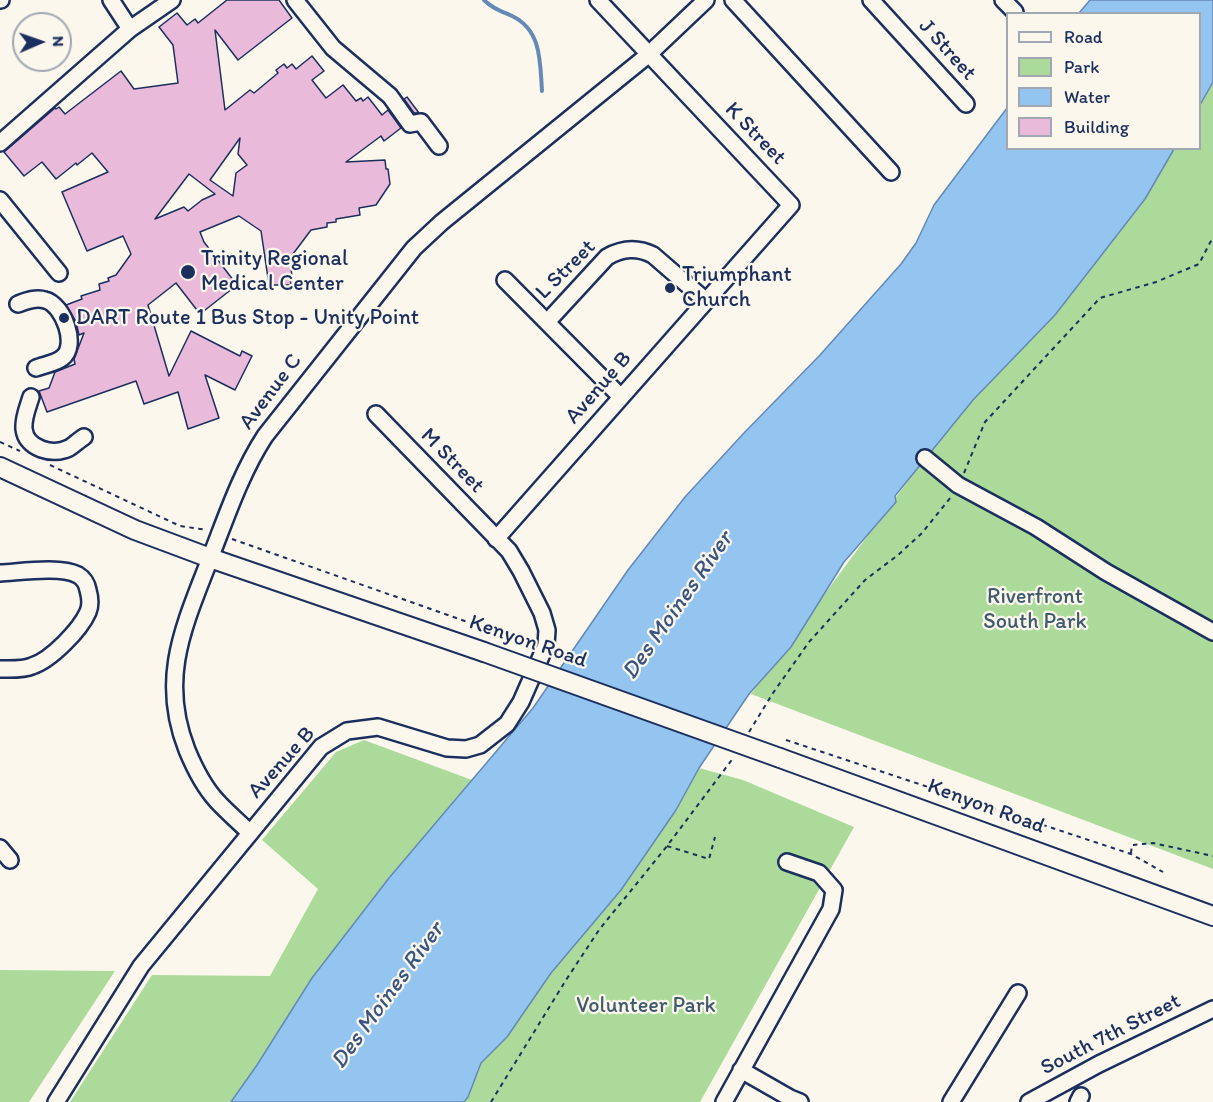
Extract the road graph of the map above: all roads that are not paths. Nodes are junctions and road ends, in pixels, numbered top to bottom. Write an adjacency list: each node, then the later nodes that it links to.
1 (111, 0): 10 (street)
2 (172, 0): 10 (street)
3 (295, 0): 14 (street)
4 (597, 0): 11 (street, K Street)
5 (706, 0): 11 (street, Avenue C)
6 (733, 0): 15 (street)
7 (871, 0): 12 (street, J Street)
8 (1003, 0): 9 (street)
9 (1015, 12)
10 (130, 29): 13 (street)
11 (648, 55): 19 (street, K Street); 30 (street, Avenue C)
12 (966, 104)
13 (0, 143)
14 (439, 146)
15 (891, 172)
16 (0, 200): 17 (street)
17 (59, 273)
18 (505, 280): 21 (street, L Street)
19 (705, 300): 21 (street, L Street); 24 (street, Avenue B)
20 (18, 304): 22 (street)
21 (548, 321): 24 (street, L Street)
22 (36, 368)
23 (31, 397): 26 (street)
24 (621, 397): 29 (street, Avenue B)
25 (376, 414): 29 (street, M Street)
26 (84, 436)
27 (925, 458): 32 (street)
28 (0, 468): 30 (main road, Kenyon Road)
29 (496, 539): 34 (street, Avenue B)
30 (210, 558): 34 (street, Avenue C); 36 (main road, Kenyon Road, bridge)
31 (0, 573): 33 (street)
32 (1213, 632)
33 (0, 669)
34 (249, 833): 40 (street, Avenue B)
35 (787, 862): 39 (street)
36 (1213, 916)
37 (1018, 993): 43 (street)
38 (1213, 1009): 44 (street, South 7th Street)
39 (741, 1070): 41 (street); 42 (street)
40 (56, 1102)
41 (724, 1102)
42 (800, 1102)
43 (951, 1102)
44 (1029, 1102)

